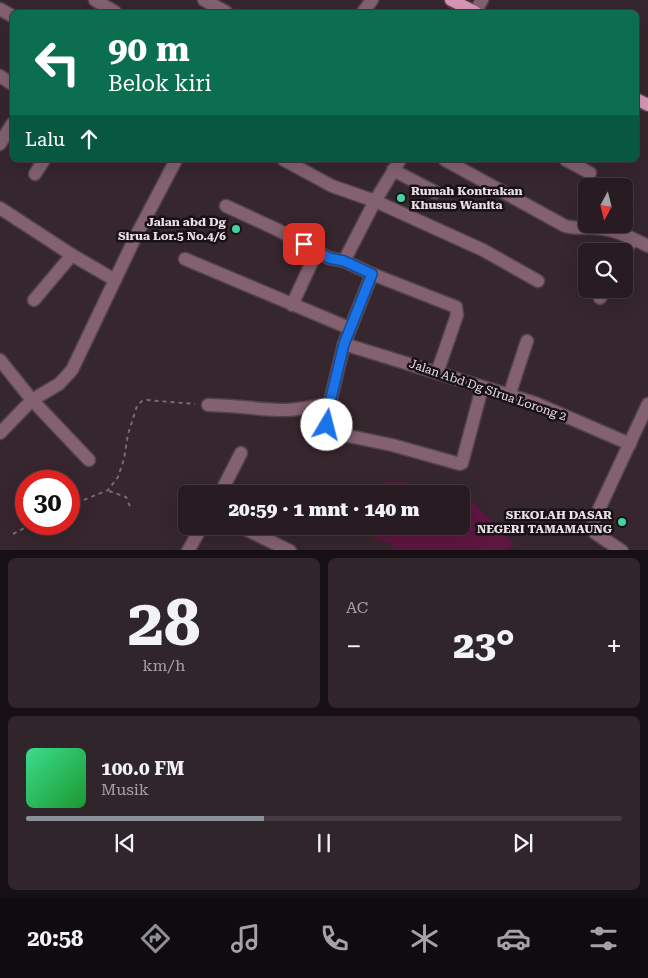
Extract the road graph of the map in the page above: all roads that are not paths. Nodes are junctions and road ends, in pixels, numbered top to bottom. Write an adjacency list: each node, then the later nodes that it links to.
1 (95, 0): 4 (street)
2 (204, 0): 5 (street)
3 (451, 0): 6 (main road)
4 (112, 10)
5 (222, 10)
6 (471, 10)
7 (10, 127): 8 (street)
8 (1, 142)
9 (43, 162): 16 (street)
10 (175, 162): 29 (street)
11 (288, 162): 18 (street)
12 (449, 162): 21 (street)
13 (570, 162): 15 (street)
14 (396, 165): 17 (street); 18 (street)
15 (590, 173)
16 (35, 174)
17 (435, 192)
18 (375, 201): 27 (street); 30 (street)
19 (226, 206): 24 (street)
20 (0, 208): 25 (street)
21 (632, 239): 22 (street); 23 (street)
22 (630, 243)
23 (648, 246)
24 (317, 251): 27 (street); 32 (street)
25 (72, 255): 29 (street); 31 (street)
26 (185, 259): 32 (street)
27 (344, 261): 28 (street)
28 (372, 274): 33 (street); 37 (street)
29 (115, 280): 40 (street)
30 (538, 281)
31 (34, 300)
32 (292, 305): 33 (street)
33 (349, 328): 35 (street)
34 (527, 341): 39 (street)
35 (344, 344): 37 (street, Jalan Abd Dg SIrua Lorong 2); 41 (street)
36 (0, 360): 40 (street)
37 (437, 373): 38 (street, Jalan Abd Dg SIrua Lorong 2)
38 (482, 388): 39 (street, Jalan Abd Dg SIrua Lorong 2); 41 (street)
39 (509, 396): 45 (street, Jalan Abd Dg SIrua Lorong 2)
40 (32, 400): 44 (street); 47 (street)
41 (330, 404): 43 (street)
42 (648, 404): 45 (street)
43 (208, 405)
44 (0, 433)
45 (630, 444): 53 (street)
46 (241, 454): 48 (street)
47 (89, 460)
48 (225, 485)
49 (197, 535): 51 (street)
50 (258, 535): 52 (street)
51 (188, 550)
52 (290, 550)
53 (621, 550)

